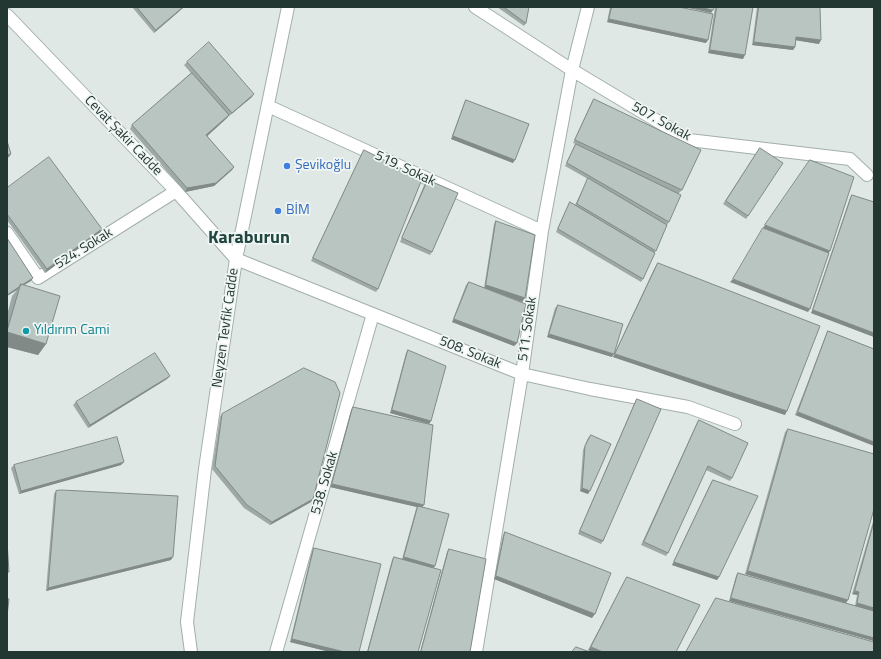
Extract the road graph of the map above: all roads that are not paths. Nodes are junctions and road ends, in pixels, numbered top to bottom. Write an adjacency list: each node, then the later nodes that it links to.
1 (288, 7): 6 (street, Neyzen Tevfik Cadde)
2 (475, 7): 5 (street, 507. Sokak)
3 (588, 7): 5 (street, 511. Sokak)
4 (7, 15): 8 (street, Cevat Şakir Cadde)
5 (572, 70): 7 (street, 507. Sokak); 9 (street, 511. Sokak)
6 (268, 106): 9 (street, 519. Sokak); 11 (street, Neyzen Tevfik Cadde)
7 (867, 175)
8 (176, 191): 10 (street, 524. Sokak); 11 (street, Cevat Şakir Cadde)
9 (542, 231): 13 (street, 511. Sokak)
10 (7, 233)
11 (236, 259): 12 (street, 508. Sokak); 15 (street, Neyzen Tevfik Cadde)
12 (374, 314): 13 (street, 508. Sokak); 16 (street, 538. Sokak)
13 (522, 374): 14 (street, 508. Sokak); 17 (street, 511. Sokak)
14 (735, 424)
15 (191, 652)
16 (276, 652)
17 (476, 652)

